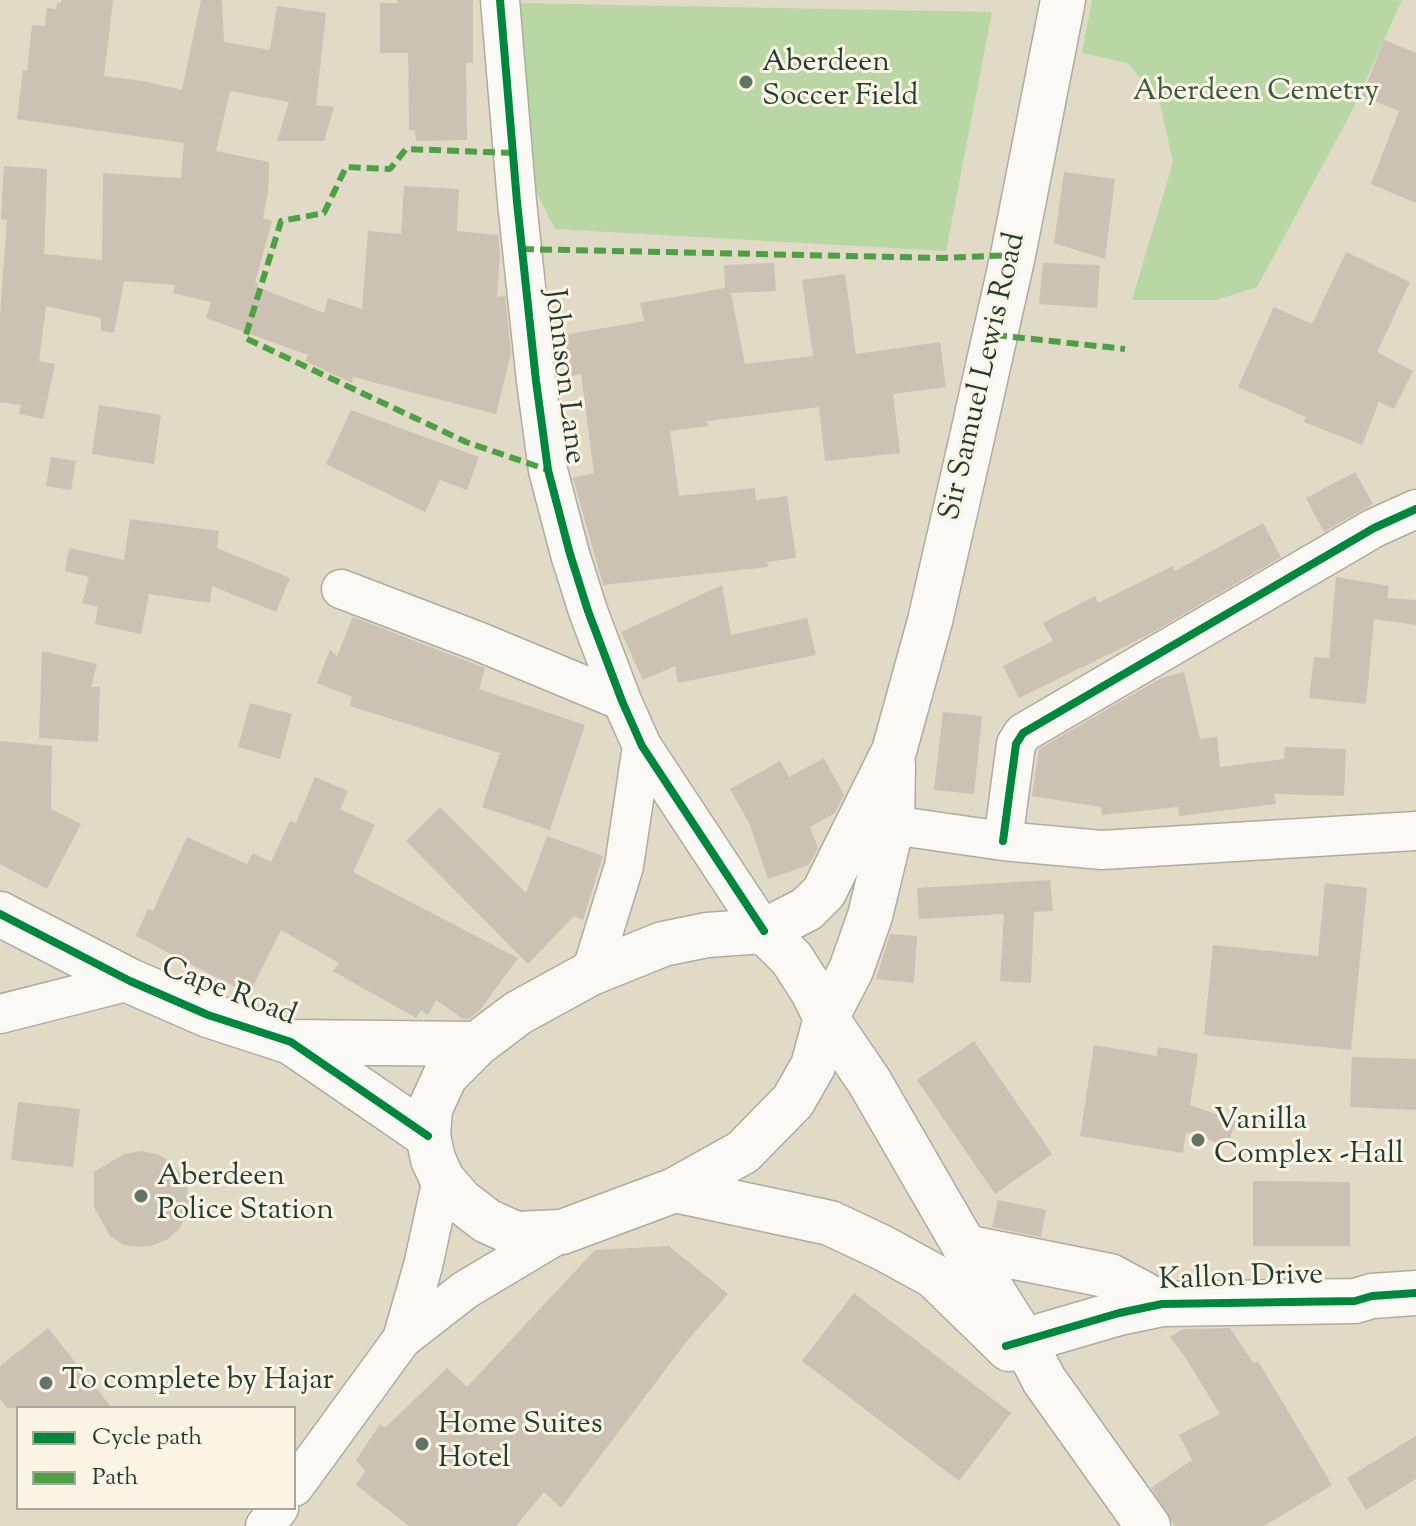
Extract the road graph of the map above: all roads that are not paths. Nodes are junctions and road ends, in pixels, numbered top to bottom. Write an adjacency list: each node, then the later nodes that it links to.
1 (500, 0): 5 (street, Johnson Lane)
2 (1063, 0): 7 (main road, Sir Samuel Lewis Road)
3 (1416, 509): 10 (street)
4 (341, 589): 5 (street)
5 (622, 701): 6 (street, Johnson Lane)
6 (642, 746): 12 (street, Johnson Lane); 13 (street)
7 (894, 751): 8 (main road); 12 (main road)
8 (892, 825): 10 (street); 16 (main road)
9 (1416, 831): 10 (street)
10 (1003, 841)
11 (0, 914): 14 (main road, Cape Road)
12 (764, 931): 13 (main road); 16 (main road)
13 (591, 973): 18 (main road)
14 (130, 981): 15 (street); 17 (main road, Cape Road)
15 (0, 1014)
16 (826, 1018): 21 (main road); 23 (main road)
17 (291, 1042): 18 (main road, Cape Road); 19 (main road, Cape Road)
18 (477, 1044): 19 (main road)
19 (428, 1136): 20 (main road)
20 (442, 1179): 22 (main road); 26 (street)
21 (675, 1190): 22 (main road); 27 (main road)
22 (562, 1232): 26 (street)
23 (965, 1247): 25 (main road, Kallon Drive); 27 (main road)
24 (1416, 1293): 25 (main road, Kallon Drive)
25 (1162, 1304): 27 (main road, Kallon Drive)
26 (402, 1339): 28 (street)
27 (1015, 1344): 31 (main road)
28 (296, 1484)
29 (277, 1510): 30 (street)
30 (265, 1526)
31 (1148, 1526)

